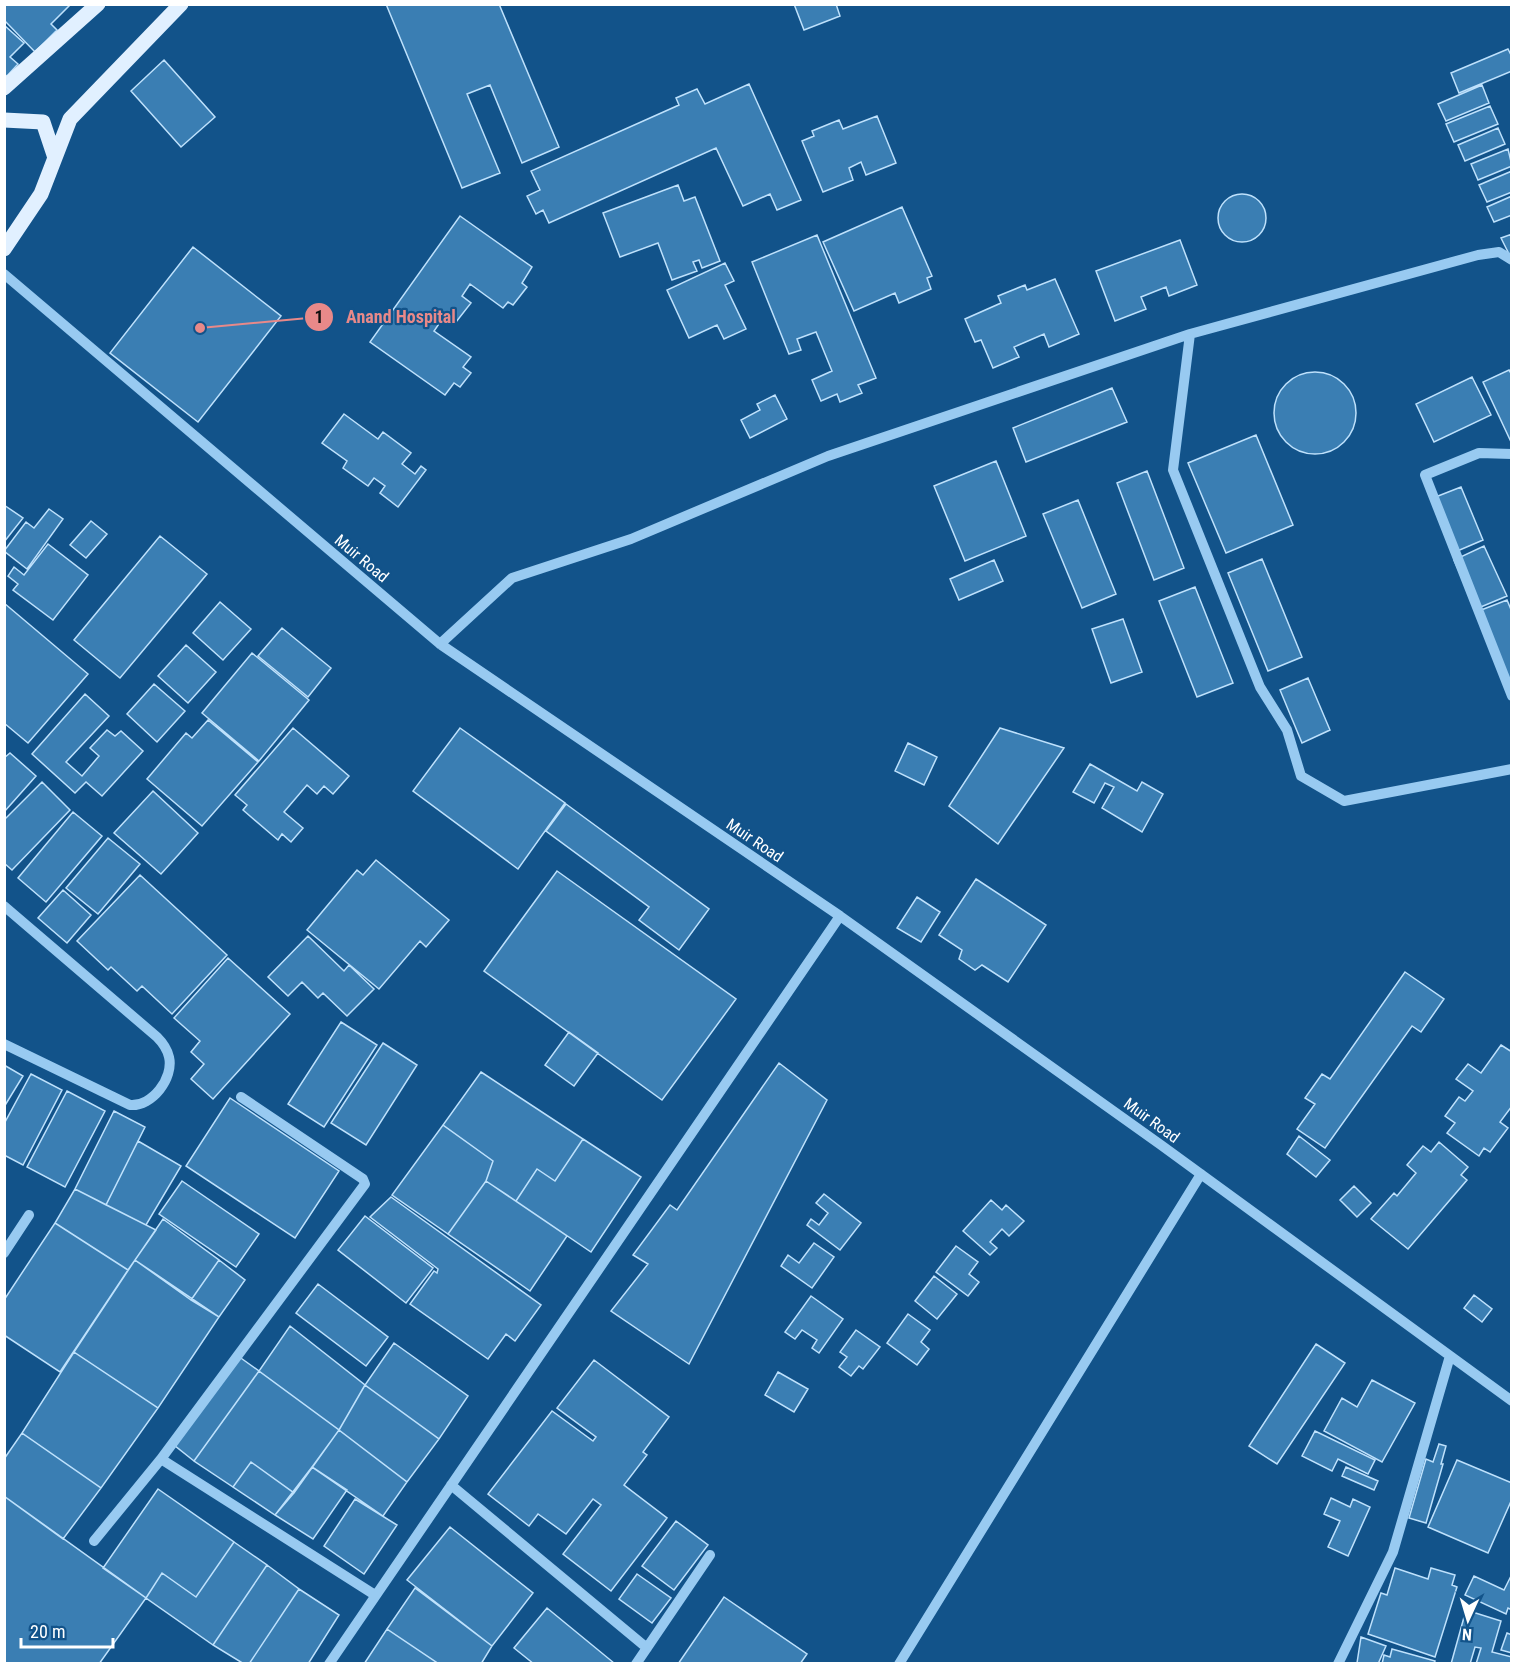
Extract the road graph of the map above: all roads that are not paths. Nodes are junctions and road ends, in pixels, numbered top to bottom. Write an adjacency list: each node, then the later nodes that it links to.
1 (98, 4): 3 (main road)
2 (181, 4): 5 (main road)
3 (4, 88)
4 (4, 120): 5 (main road)
5 (55, 158): 6 (main road)
6 (4, 249)
7 (1512, 260): 9 (street)
8 (4, 274): 11 (street, Muir Road)
9 (1190, 334): 11 (street); 13 (street)
10 (1512, 454): 12 (street)
11 (440, 644): 15 (street, Muir Road)
12 (1512, 696)
13 (1512, 770)
14 (4, 906): 16 (street)
15 (840, 916): 18 (street, Muir Road); 24 (street)
16 (4, 1044)
17 (241, 1097): 23 (street)
18 (1201, 1174): 21 (street, Muir Road); 31 (street)
19 (29, 1215): 20 (street)
20 (4, 1254)
21 (1450, 1356): 22 (street, Muir Road); 32 (street)
22 (1512, 1401)
23 (161, 1459): 25 (street); 27 (street)
24 (451, 1485): 27 (street); 28 (street)
25 (94, 1541)
26 (710, 1555): 28 (street)
27 (375, 1595): 29 (street)
28 (647, 1648): 30 (street)
29 (329, 1664)
30 (636, 1664)
31 (899, 1664)
32 (1338, 1664)

